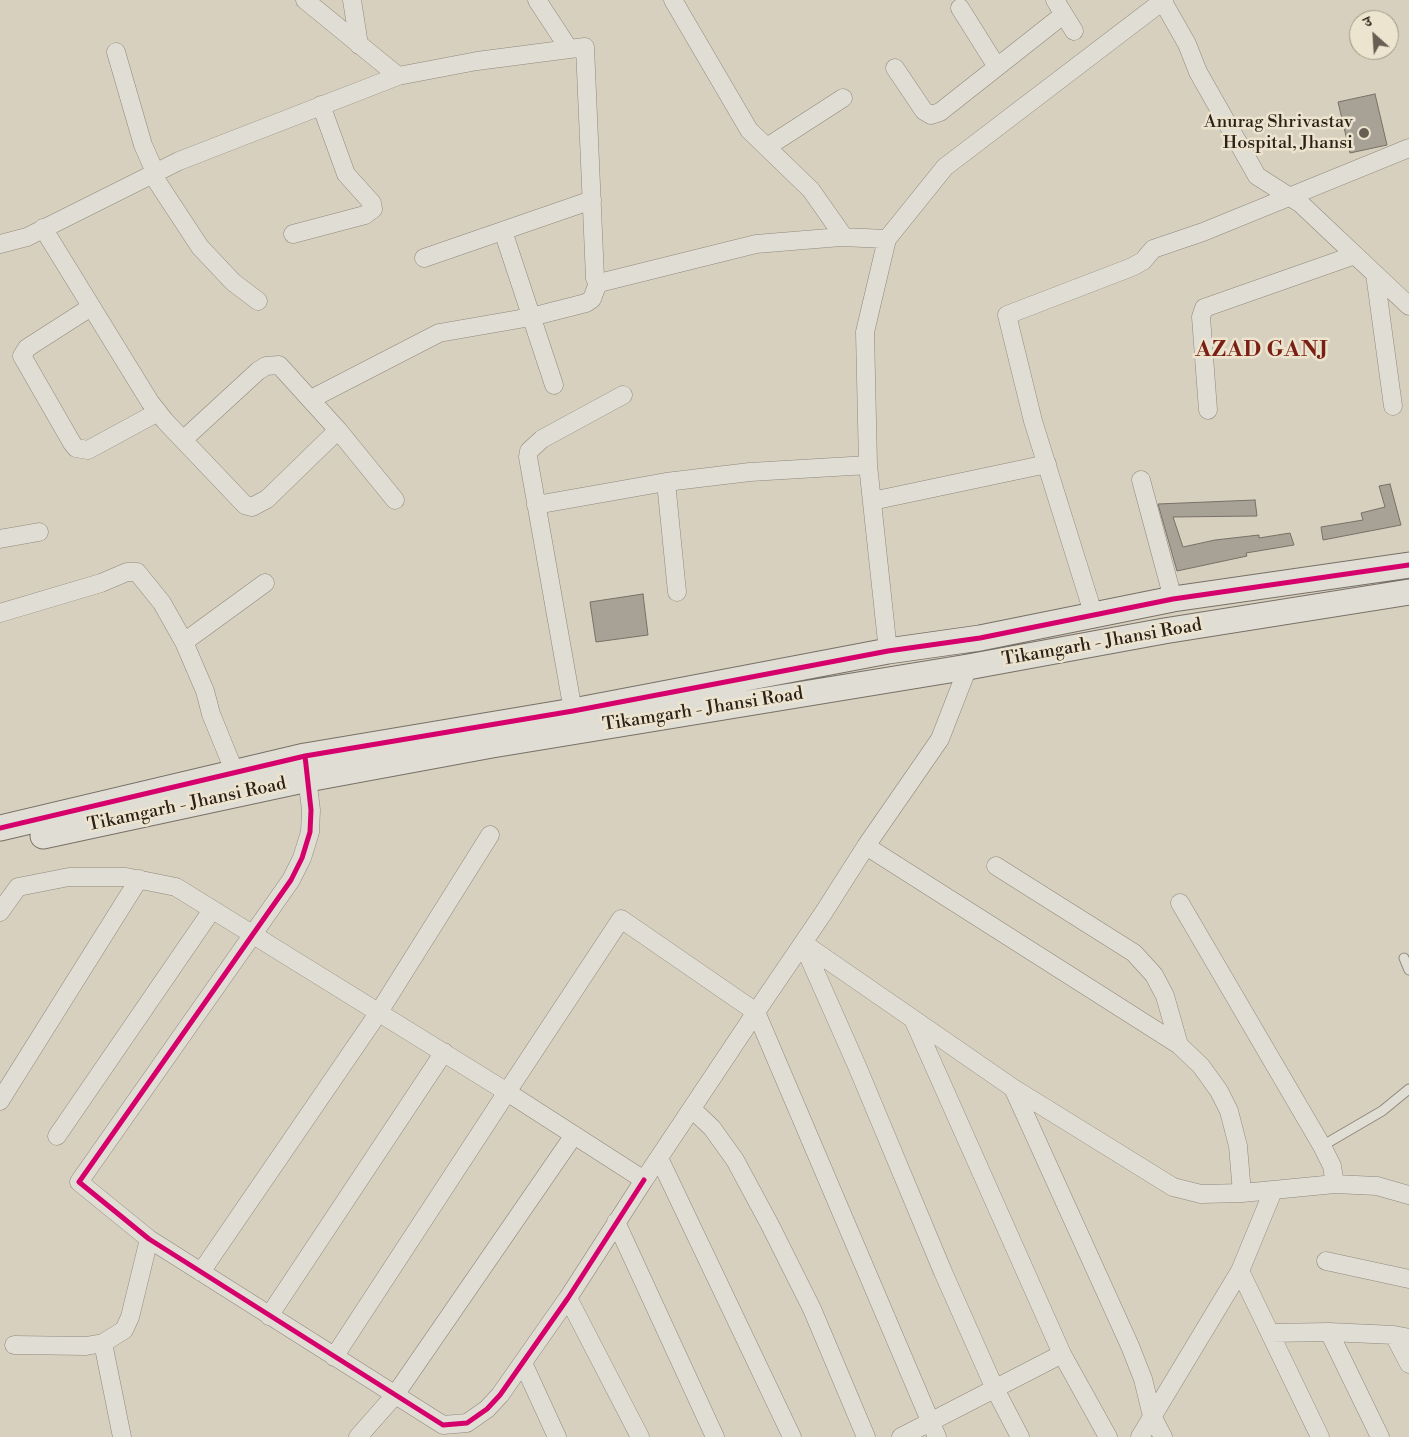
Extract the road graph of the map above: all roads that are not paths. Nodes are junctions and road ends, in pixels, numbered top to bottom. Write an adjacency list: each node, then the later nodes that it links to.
1 (305, 0): 9 (street)
2 (352, 0): 9 (street)
3 (537, 0): 10 (street)
4 (673, 0): 17 (street)
5 (1163, 0): 20 (street); 26 (street)
6 (960, 8): 12 (street)
7 (1059, 8): 8 (street); 12 (street)
8 (1074, 31)
9 (359, 45): 14 (street)
10 (569, 49): 14 (street); 21 (street)
11 (116, 52): 19 (street)
12 (997, 67): 13 (street)
13 (895, 68)
14 (398, 76): 16 (street)
15 (843, 98): 17 (street)
16 (321, 105): 19 (street); 24 (street)
17 (767, 147): 25 (street)
18 (1409, 148): 20 (street)
19 (153, 173): 22 (street); 32 (street)
20 (1289, 196): 28 (street); 44 (street)
21 (592, 200): 23 (street); 31 (street)
22 (43, 228): 27 (street); 34 (street)
23 (503, 231): 29 (street); 35 (street)
24 (293, 234)
25 (844, 237): 26 (street); 31 (street)
26 (886, 239): 45 (street)
27 (0, 244)
28 (1355, 255): 30 (street); 40 (street)
29 (424, 258)
30 (1375, 274): 33 (street); 39 (street)
31 (599, 280): 35 (street)
32 (258, 301)
33 (1409, 306)
34 (91, 308): 41 (street); 41 (street)
35 (532, 317): 36 (street); 38 (street)
36 (554, 385)
37 (624, 395): 50 (street)
38 (311, 399): 42 (street); 43 (street)
39 (1393, 406)
40 (1208, 410)
41 (158, 412): 43 (street)
42 (338, 430): 43 (street); 48 (street)
43 (182, 440)
44 (1047, 464): 49 (street); 59 (street)
45 (868, 465): 47 (street); 49 (street)
46 (1140, 480): 57 (street)
47 (666, 482): 50 (street); 55 (street)
48 (395, 500)
49 (872, 501): 61 (street)
50 (536, 505): 65 (street)
51 (39, 532): 52 (street)
52 (0, 539)
53 (1409, 565): 57 (street)
54 (265, 583): 60 (street)
55 (677, 592)
56 (1409, 592): 63 (street, Tikamgarh - Jhansi Road)
57 (1172, 599): 59 (street)
58 (0, 613): 60 (street)
59 (1094, 616): 61 (street)
60 (184, 642): 67 (street)
61 (888, 651): 62 (street)
62 (812, 666): 64 (street); 65 (street)
63 (968, 667): 64 (street, Tikamgarh - Jhansi Road); 71 (street)
64 (816, 692): 66 (street, Tikamgarh - Jhansi Road)
65 (574, 711): 66 (street)
66 (306, 768): 67 (street); 70 (street, Tikamgarh - Jhansi Road); 77 (street)
67 (235, 773): 68 (street)
68 (0, 828)
69 (490, 835): 81 (street)
70 (0, 846)
71 (866, 846): 78 (street); 84 (street)
72 (996, 866): 84 (street)
73 (139, 879): 75 (street); 76 (street); 89 (street)
74 (1180, 903): 93 (street)
75 (212, 910): 77 (street); 92 (street)
76 (0, 912)
77 (251, 935): 81 (street); 101 (street)
78 (803, 943): 82 (street); 83 (street); 117 (street)
79 (1404, 958): 80 (lane)
80 (1409, 970)
81 (379, 1012): 85 (street); 104 (street)
82 (756, 1012): 88 (street); 90 (street); 120 (street)
83 (913, 1019): 86 (street); 113 (street)
84 (1179, 1046): 98 (street)
85 (444, 1052): 88 (street); 107 (street)
86 (1013, 1088): 98 (street); 119 (street)
87 (1409, 1089): 93 (lane)
88 (507, 1092): 91 (street); 114 (street)
89 (0, 1101)
90 (692, 1109): 94 (street); 127 (street)
91 (574, 1135): 95 (street); 118 (street)
92 (57, 1136)
93 (1322, 1146): 96 (street)
94 (659, 1158): 95 (street); 126 (street)
95 (644, 1180): 100 (street)
96 (1335, 1184): 97 (street); 99 (street)
97 (1272, 1191): 98 (street); 103 (street)
98 (1242, 1193)
99 (1409, 1195)
100 (616, 1222): 106 (street); 121 (street)
101 (149, 1239): 104 (street); 111 (street)
102 (1326, 1261): 105 (street)
103 (1240, 1271): 109 (street); 119 (street)
104 (201, 1272): 107 (street)
105 (1409, 1280)
106 (568, 1298): 115 (street); 125 (street)
107 (269, 1316): 114 (street)
108 (1329, 1332): 109 (street); 110 (street); 134 (street)
109 (1270, 1333): 133 (street)
110 (1401, 1336): 116 (street)
111 (103, 1343): 112 (street); 122 (street)
112 (14, 1345)
113 (1062, 1354): 117 (street); 130 (street)
114 (334, 1357): 118 (street)
115 (523, 1363): 118 (street); 124 (street)
116 (1409, 1364)
117 (995, 1389): 120 (street); 129 (street)
118 (394, 1395): 123 (street)
119 (1152, 1416): 131 (street); 132 (street)
120 (934, 1430): 128 (street)
121 (711, 1435)
122 (122, 1437)
123 (358, 1437)
124 (557, 1437)
125 (640, 1437)
126 (792, 1437)
127 (866, 1437)
128 (901, 1437)
129 (1020, 1437)
130 (1108, 1437)
131 (1140, 1437)
132 (1163, 1437)
133 (1320, 1437)
134 (1380, 1437)

